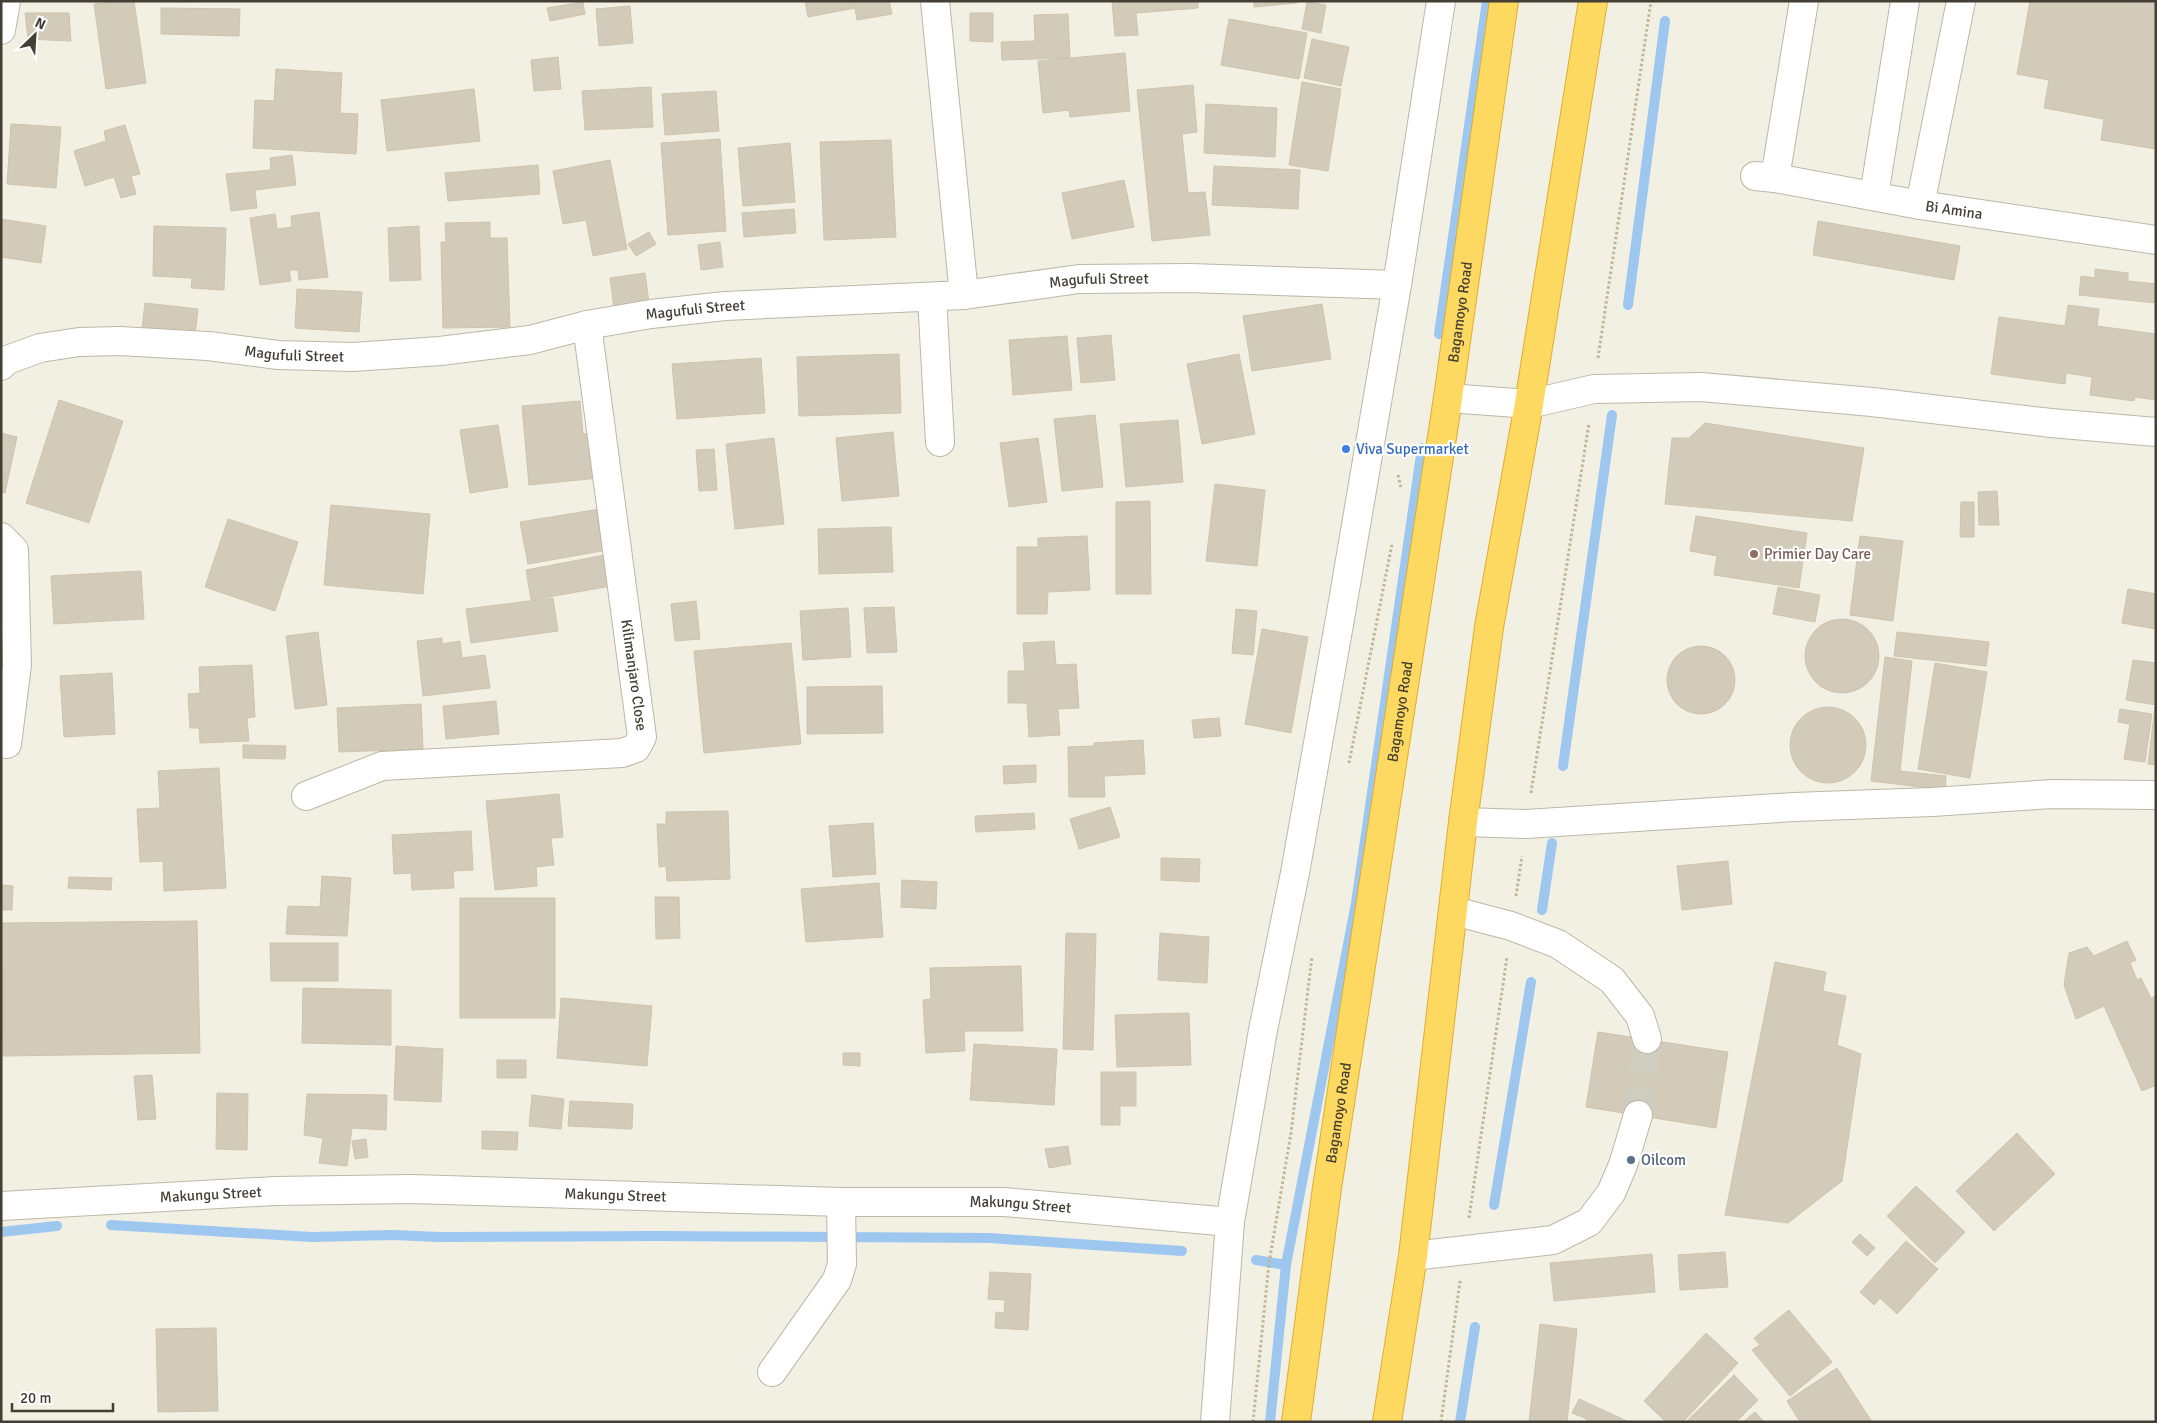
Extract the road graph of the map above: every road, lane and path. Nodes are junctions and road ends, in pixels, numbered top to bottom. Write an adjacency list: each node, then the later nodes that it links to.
1 (6, 1): 10 (street)
2 (934, 1): 15 (street)
3 (1441, 1): 14 (street)
4 (1504, 1): 20 (highway, Bagamoyo Road)
5 (1593, 1): 21 (highway)
6 (1651, 1): 19 (path)
7 (1804, 1): 11 (street, Bi Amina)
8 (1905, 1): 11 (street)
9 (1962, 1): 12 (street)
10 (1, 30)
11 (1874, 196): 12 (street, Bi Amina)
12 (1920, 205): 13 (street, Bi Amina)
13 (2156, 240)
14 (1397, 285): 15 (street, Magufuli Street); 36 (street)
15 (964, 294): 16 (street, Magufuli Street)
16 (932, 297): 17 (street, Magufuli Street); 23 (street)
17 (587, 325): 18 (street, Magufuli Street); 27 (street, Kilimanjaro Close)
18 (1, 366)
19 (1594, 389): 21 (street); 22 (street); 29 (path)
20 (1448, 398): 21 (street); 41 (highway, Bagamoyo Road)
21 (1529, 404): 28 (highway)
22 (2156, 432)
23 (940, 442)
24 (1, 537): 25 (street)
25 (7, 744)
26 (2156, 795): 29 (street)
27 (306, 796)
28 (1463, 822): 29 (street); 30 (highway)
29 (1526, 824): 31 (path)
30 (1454, 912): 31 (street); 38 (highway)
31 (1511, 926): 32 (street); 37 (path)
32 (1647, 1039)
33 (1638, 1116): 37 (street)
34 (841, 1202): 35 (street, Makungu Street); 36 (street, Makungu Street); 39 (street)
35 (1, 1206)
36 (1230, 1222): 40 (street)
37 (1465, 1248): 38 (street); 43 (path)
38 (1414, 1256): 42 (highway)
39 (772, 1372)
40 (1215, 1422)
41 (1296, 1422)
42 (1387, 1422)
43 (1441, 1422)

